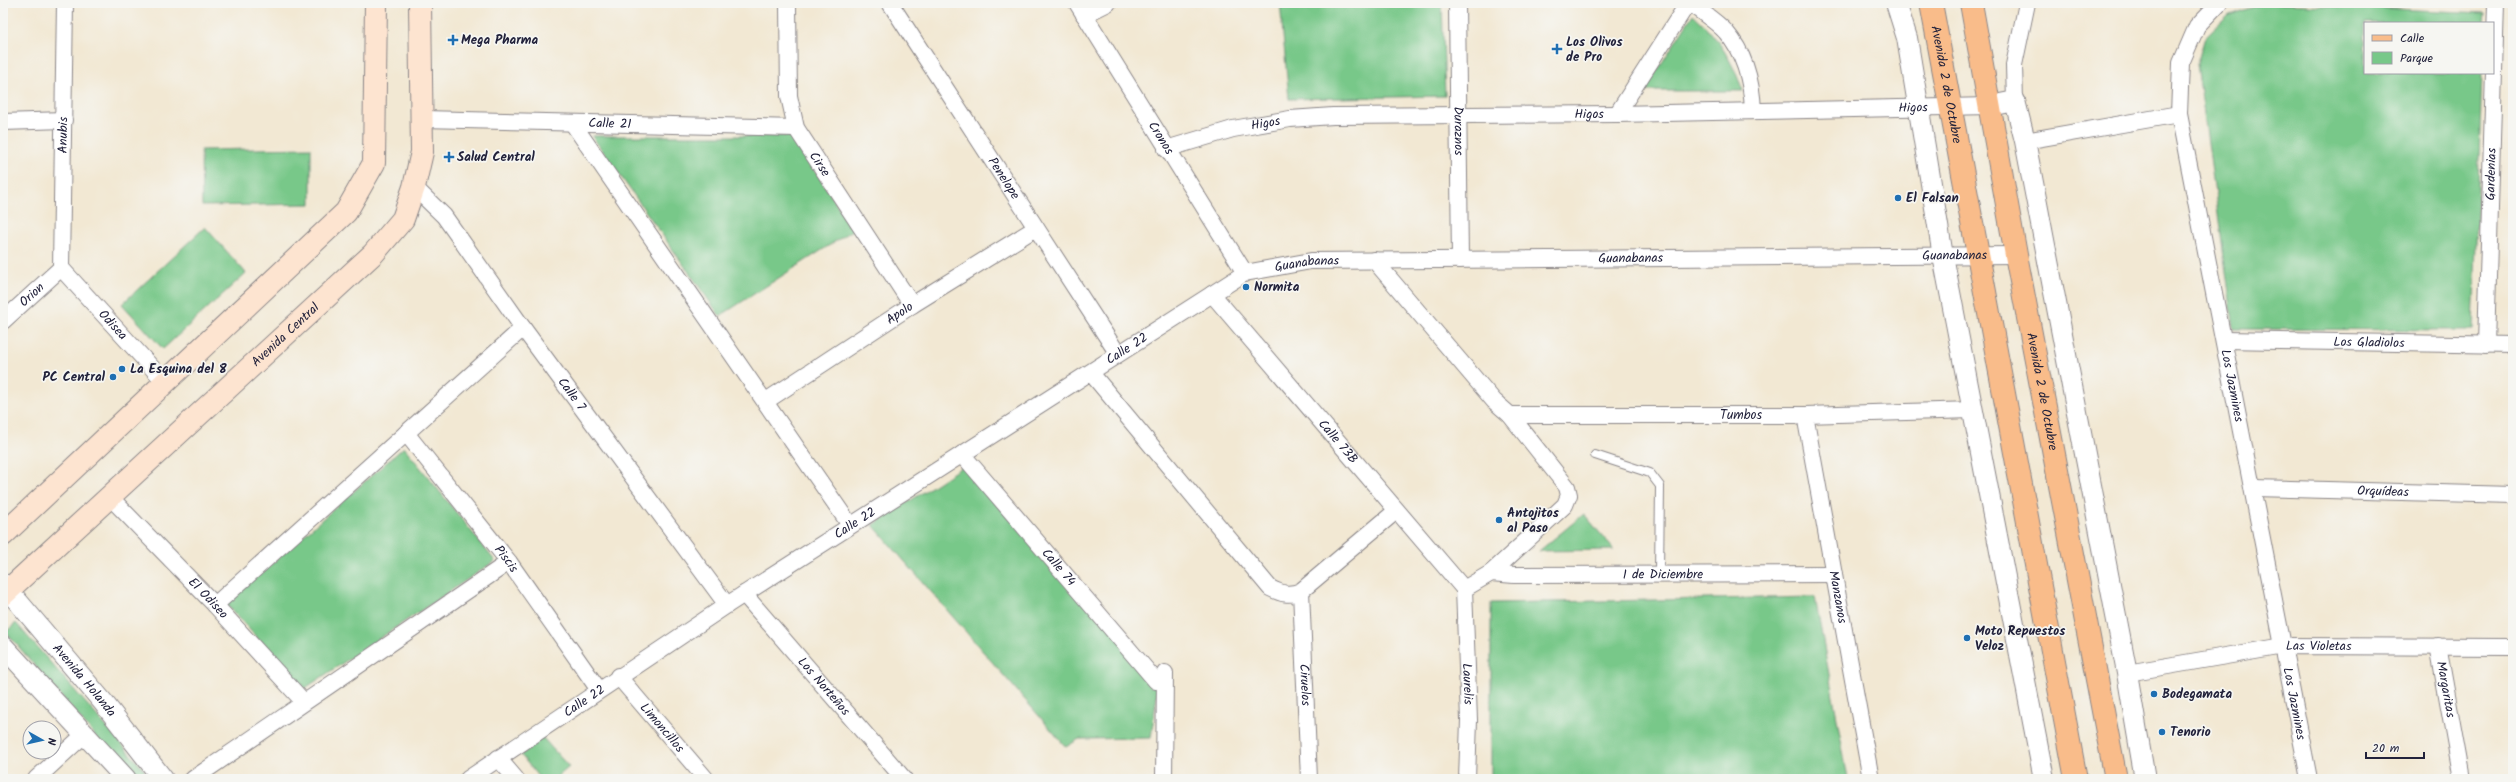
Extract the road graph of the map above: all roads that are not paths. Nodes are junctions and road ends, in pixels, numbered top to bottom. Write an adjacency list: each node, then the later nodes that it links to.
1 (65, 3): 26 (street, Anubis)
2 (376, 3): 51 (main road)
3 (420, 3): 27 (main road, Avenida Central)
4 (788, 3): 30 (street, Cirse)
5 (890, 3): 34 (street, Penelope)
6 (1108, 3): 15 (street)
7 (1457, 3): 25 (street, Duraznos)
8 (1689, 3): 22 (street); 23 (street)
9 (1896, 3): 21 (street)
10 (1931, 3): 20 (main road, Avenida 2 de Octubre)
11 (1971, 3): 19 (main road, Avenida 2 de Octubre)
12 (2027, 3): 18 (street)
13 (2219, 3): 24 (street, Los Jazmines)
14 (2496, 3): 16 (street, Gardenias)
15 (1081, 9): 32 (street, Cronos)
16 (2494, 71)
17 (2494, 74): 47 (street, Gardenias)
18 (2015, 101): 19 (street, Higos); 31 (street)
19 (1990, 106): 20 (street, Higos); 35 (main road, Avenida 2 de Octubre)
20 (1951, 107): 21 (street, Higos); 37 (main road, Avenida 2 de Octubre)
21 (1920, 108): 22 (street, Higos); 36 (street)
22 (1754, 111): 23 (street, Higos)
23 (1617, 114): 25 (street, Higos)
24 (2179, 114): 31 (street); 46 (street, Los Jazmines)
25 (1457, 115): 32 (street, Higos); 39 (street, Duraznos)
26 (64, 120): 28 (street); 40 (street, Anubis)
27 (423, 120): 29 (street, Calle 21); 33 (main road, Avenida Central)
28 (3, 122)
29 (573, 124): 30 (street, Calle 21); 52 (street)
30 (796, 128): 43 (street, Cirse)
31 (2025, 141): 79 (street)
32 (1166, 149): 41 (street, Cronos)
33 (414, 187): 45 (street, Calle 7); 61 (main road, Avenida Central)
34 (1036, 228): 43 (street, Apolo); 49 (street, Penelope)
35 (2016, 255): 37 (street, Guanabanas); 99 (main road, Avenida 2 de Octubre)
36 (1943, 256): 37 (street, Guanabanas); 39 (street, Guanabanas); 53 (street)
37 (1977, 256): 98 (main road, Avenida 2 de Octubre)
38 (1374, 260): 39 (street, Guanabanas); 41 (street, Guanabanas); 54 (street)
39 (1460, 260)
40 (61, 268): 44 (street, Orion); 51 (street, Odisea)
41 (1245, 273): 42 (street, Calle 22)
42 (1212, 294): 49 (street, Calle 22); 62 (street, Calle 73B)
43 (912, 305): 52 (street, Apolo)
44 (3, 321)
45 (523, 328): 56 (street); 74 (street, Calle 7)
46 (2224, 340): 47 (street, Los Gladiolos); 59 (street, Los Jazmines)
47 (2486, 345): 48 (street, Los Gladiolos)
48 (2513, 345)
49 (1118, 354): 50 (street, Calle 22)
50 (1091, 373): 57 (street, Calle 22); 71 (street)
51 (165, 382): 64 (main road)
52 (766, 401): 63 (street)
53 (1973, 410): 55 (street, Tumbos); 97 (street)
54 (1510, 415): 55 (street, Tumbos); 66 (street)
55 (1805, 415): 68 (street, Manzanos)
56 (406, 433): 65 (street, Piscis); 73 (street)
57 (962, 454): 63 (street, Calle 22); 93 (street, Calle 74)
58 (1595, 455): 67 (lane)
59 (2253, 488): 60 (street, Orquídeas); 76 (street, Los Jazmines)
60 (2513, 494)
61 (110, 497): 70 (main road, Avenida Central); 73 (street, El Odiseo)
62 (1396, 512): 69 (street, Calle 73B); 71 (street)
63 (850, 525): 72 (street, Calle 22)
64 (3, 535)
65 (509, 562): 81 (street, Piscis); 82 (street)
66 (1491, 572): 67 (street, 1 de Diciembre); 69 (street)
67 (1659, 574): 68 (street, 1 de Diciembre)
68 (1834, 574): 96 (street, Manzanos)
69 (1464, 589): 95 (street, Laurelis)
70 (5, 590): 87 (street, Avenida Holanda)
71 (1301, 590): 94 (street, Ciruelos)
72 (744, 594): 74 (street, Calle 22); 92 (street, Los Norteños)
73 (215, 605): 82 (street, El Odiseo)
74 (726, 605): 80 (street, Calle 22)
75 (3, 646): 83 (street)
76 (2284, 646): 77 (street, Las Violetas); 79 (street, Las Violetas); 101 (street, Los Jazmines)
77 (2438, 646): 78 (street, Las Violetas); 102 (street, Margaritas)
78 (2513, 647)
79 (2127, 673): 100 (street)
80 (618, 676): 81 (street, Calle 22); 91 (street, Limoncillos)
81 (599, 690): 84 (street, Calle 22)
82 (303, 701): 88 (street)
83 (85, 734): 85 (street); 86 (street)
84 (498, 758): 89 (street, Calle 22); 90 (street)
85 (36, 779)
86 (126, 779)
87 (163, 779)
88 (193, 779)
89 (468, 779)
90 (516, 779)
91 (706, 779)
92 (904, 779)
93 (1164, 779)
94 (1309, 779)
95 (1467, 779)
96 (1871, 779)
97 (2044, 779)
98 (2076, 779)
99 (2116, 779)
100 (2145, 779)
101 (2309, 779)
102 (2462, 779)

